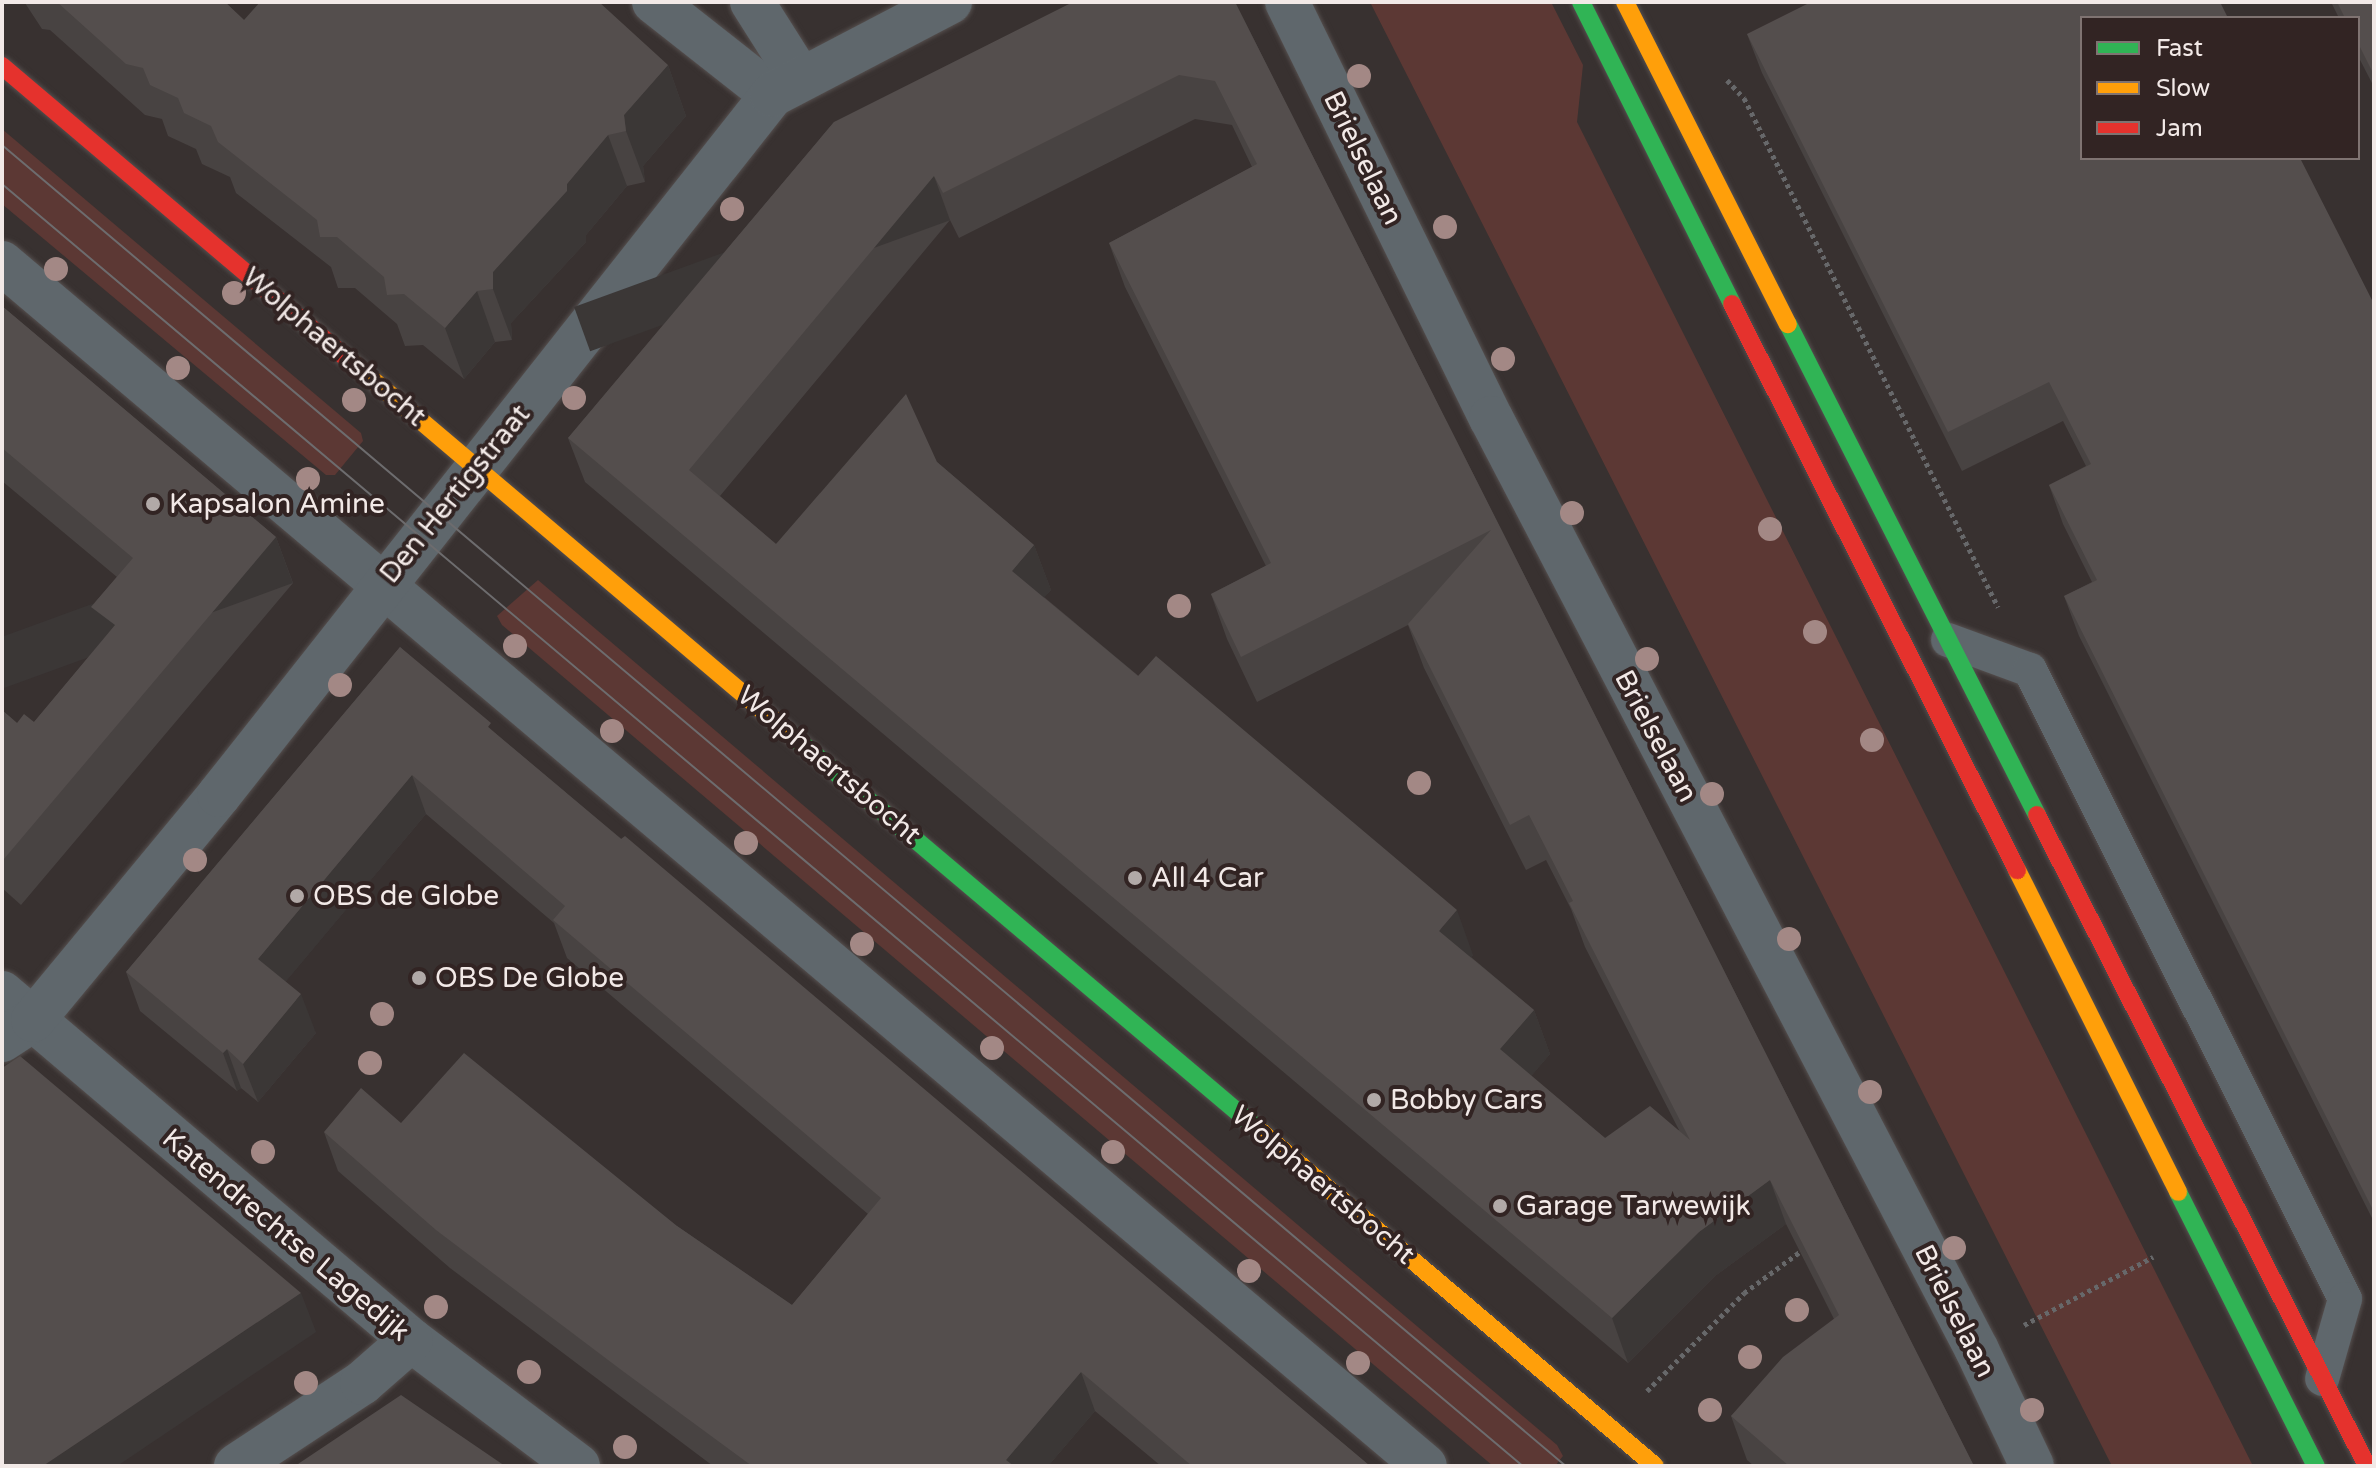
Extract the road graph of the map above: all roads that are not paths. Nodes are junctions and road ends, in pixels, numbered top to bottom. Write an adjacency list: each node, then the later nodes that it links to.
1 (654, 2): 8 (street)
2 (752, 2): 8 (street)
3 (950, 2): 8 (street, Den Hertigstraat)
4 (1287, 2): 20 (street, Brielselaan)
5 (1625, 2): 12 (main road)
6 (1592, 6): 21 (main road)
7 (2, 66): 10 (main road, Wolphaertsbocht)
8 (786, 87): 10 (street, Den Hertigstraat)
9 (2, 263): 11 (street)
10 (478, 468): 11 (street, Den Hertigstraat); 19 (main road, Wolphaertsbocht)
11 (382, 583): 13 (street, Den Hertigstraat); 18 (street)
12 (1948, 640): 15 (main road); 15 (lane)
13 (12, 1018): 14 (street, Katendrechtse Lagedijk)
14 (411, 1340): 16 (street); 17 (street, Katendrechtse Lagedijk)
15 (2322, 1379): 22 (main road)
16 (236, 1466)
17 (578, 1466)
18 (1425, 1466)
19 (1655, 1466)
20 (2032, 1466)
21 (2316, 1466)
22 (2367, 1466)

